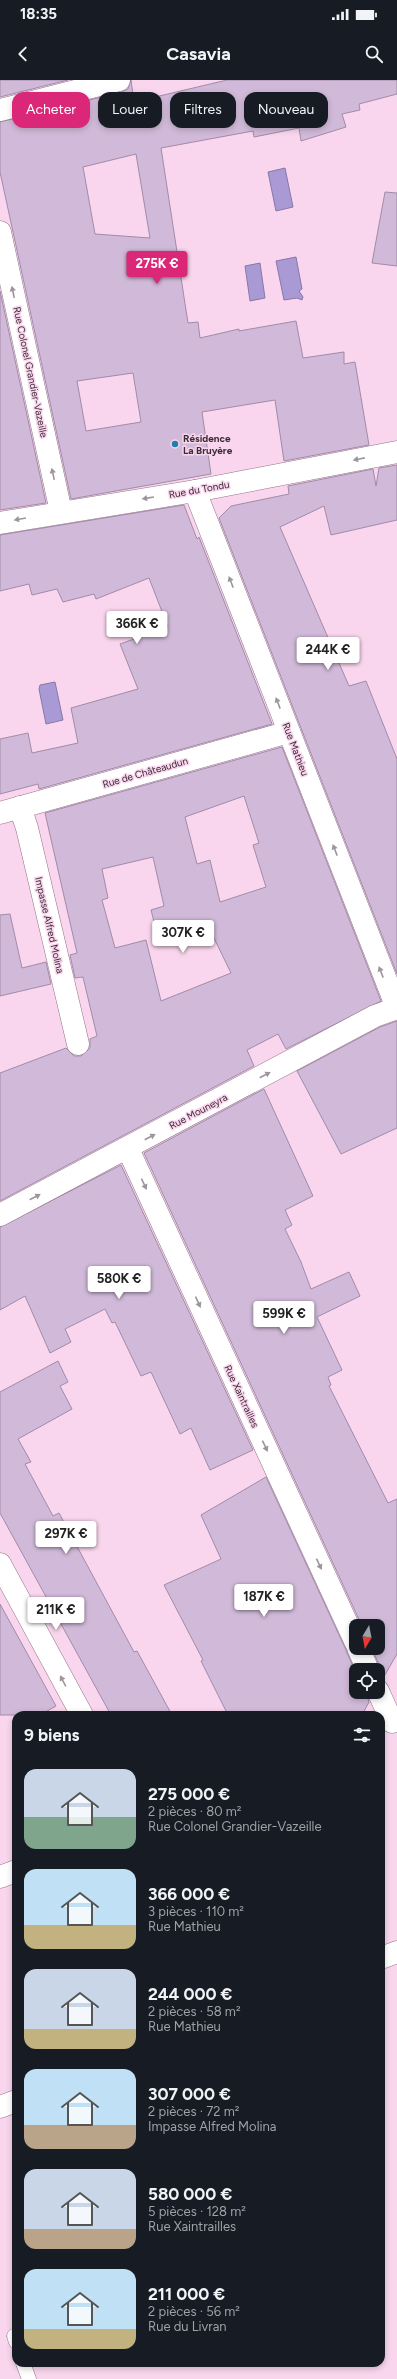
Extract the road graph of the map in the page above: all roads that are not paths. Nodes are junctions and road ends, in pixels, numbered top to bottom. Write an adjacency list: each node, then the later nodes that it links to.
1 (119, 80): 2 (street)
2 (0, 110)
3 (0, 232): 6 (street, Rue Colonel Grandier-Vazeille, one-way to 3)
4 (397, 452): 5 (street, Rue du Tondu, one-way to 5)
5 (195, 491): 6 (street, Rue du Tondu, one-way to 6); 8 (street, Rue Mathieu, one-way to 5)
6 (61, 512): 7 (street, Rue du Tondu, one-way to 7)
7 (0, 523)
8 (290, 732): 9 (street, Rue de Châteaudun); 10 (street, Rue Mathieu, one-way to 8)
9 (10, 810): 11 (street, Impasse Alfred Molina)
10 (397, 1008): 12 (street, Rue Mouneyra, one-way to 10)
11 (78, 1044)
12 (128, 1149): 13 (street, Rue Mouneyra, one-way to 12); 15 (street, Rue Xaintrailles, one-way to 15)
13 (0, 1215)
14 (0, 1564): 17 (street, one-way to 14)
15 (349, 1629)
16 (381, 1699): 18 (street)
17 (80, 1711)
18 (390, 1723)
19 (12, 1872): 20 (street)
20 (0, 1877)
21 (397, 1952): 22 (street)
22 (385, 1956)
23 (12, 2102): 24 (street)
24 (0, 2107)
25 (24, 2367): 26 (lane)
26 (29, 2379)

